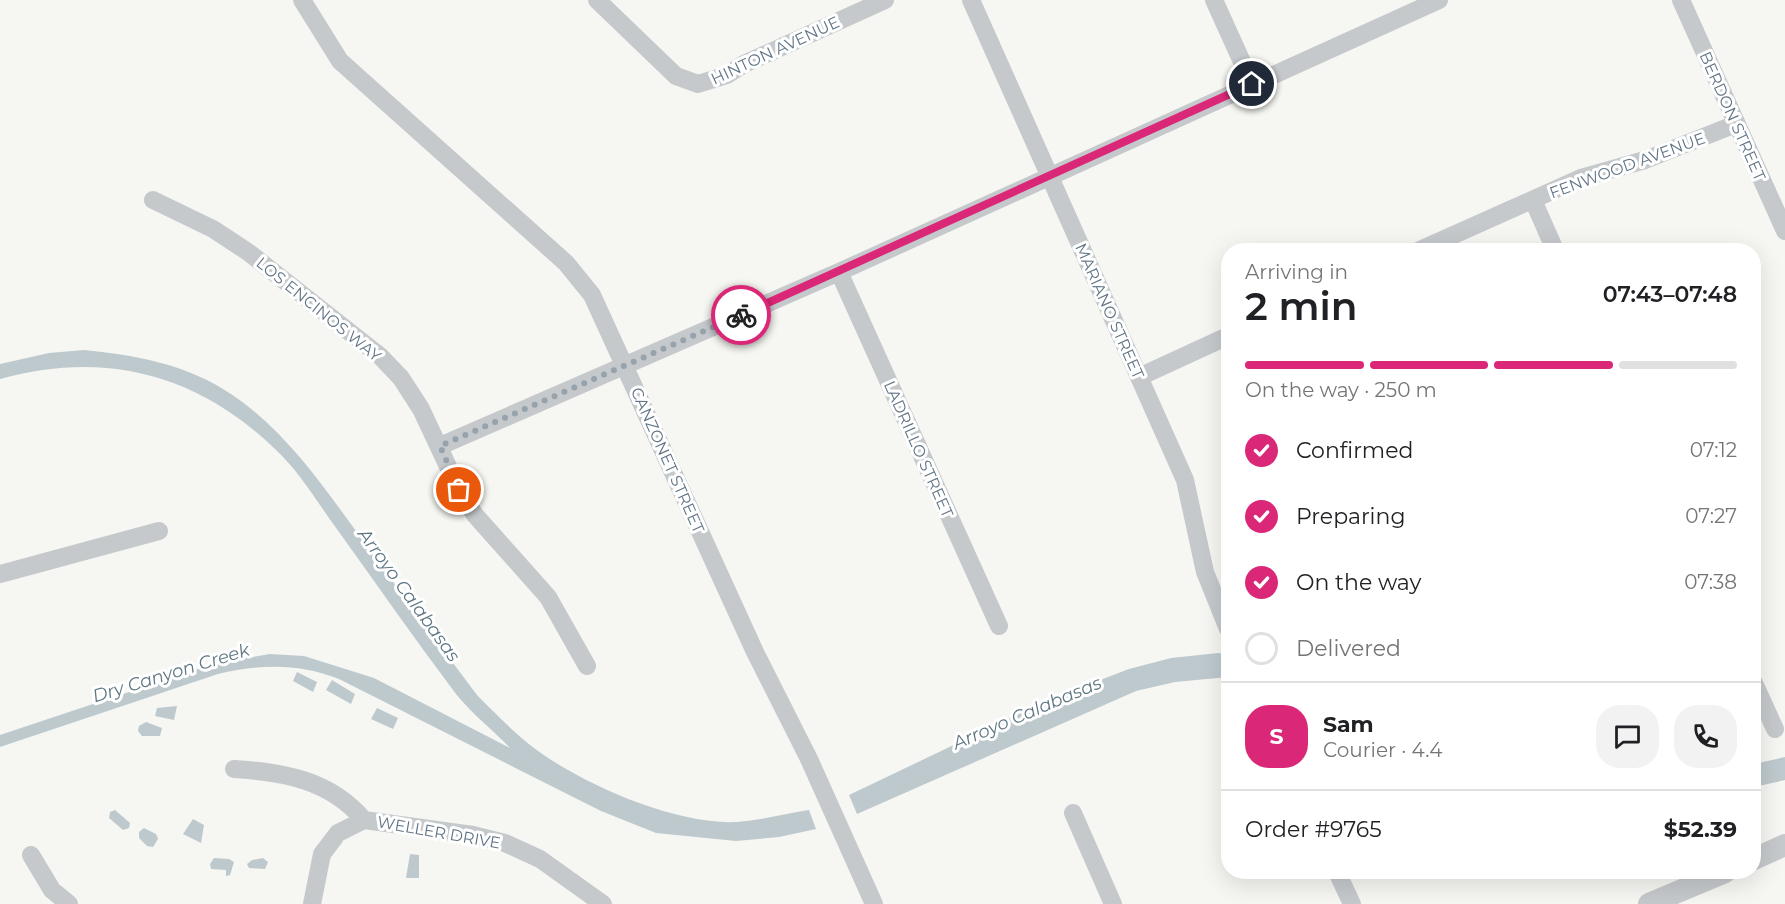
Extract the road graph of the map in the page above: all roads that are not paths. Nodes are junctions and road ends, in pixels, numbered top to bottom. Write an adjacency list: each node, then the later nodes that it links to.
1 (302, 0): 18 (street, CANZONET STREET)
2 (597, 0): 3 (street, HINTON AVENUE)
3 (885, 0)
4 (971, 0): 10 (street, MARIANO STREET)
5 (1214, 0): 8 (street)
6 (1439, 0): 8 (street)
7 (1681, 0): 9 (street, BERDON STREET)
8 (1252, 84): 10 (street)
9 (1736, 124): 12 (street, FENWOOD AVENUE); 13 (street, BERDON STREET)
10 (1050, 176): 16 (street); 19 (street, MARIANO STREET)
11 (153, 201): 20 (street, LOS ENCINOS WAY)
12 (1533, 201): 14 (street, FENWOOD AVENUE); 15 (street)
13 (1785, 231)
14 (1436, 243)
15 (1552, 243)
16 (839, 272): 18 (street); 24 (street, LADRILLO STREET)
17 (1221, 339): 19 (street)
18 (626, 366): 20 (street); 39 (street, CANZONET STREET)
19 (1139, 377): 23 (street, MARIANO STREET)
20 (440, 446): 25 (street, LOS ENCINOS WAY)
21 (159, 531): 22 (street)
22 (0, 574)
23 (1221, 612)
24 (999, 626)
25 (586, 666)
26 (1761, 698): 27 (street)
27 (1775, 729)
28 (234, 769): 30 (street)
29 (1073, 813): 40 (street)
30 (364, 820): 37 (street, WELLER DRIVE); 38 (street, WELLER DRIVE)
31 (1785, 845): 33 (street)
32 (31, 855): 36 (street)
33 (1761, 856)
34 (1340, 879): 41 (street)
35 (1708, 879): 42 (street)
36 (69, 904)
37 (312, 904)
38 (603, 904)
39 (874, 904)
40 (1113, 904)
41 (1352, 904)
42 (1649, 904)

